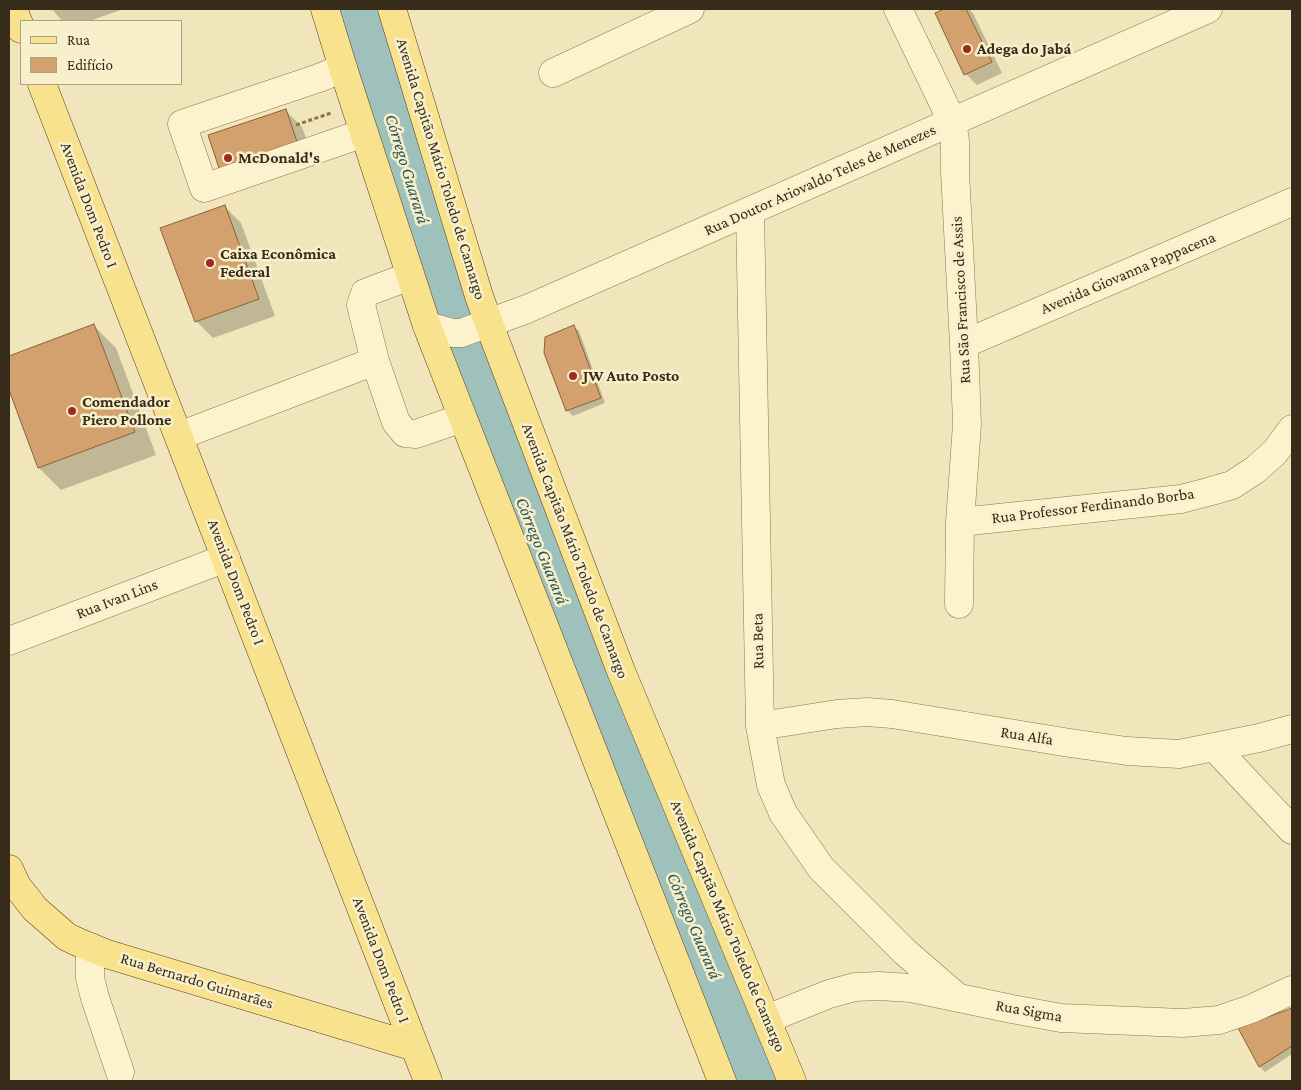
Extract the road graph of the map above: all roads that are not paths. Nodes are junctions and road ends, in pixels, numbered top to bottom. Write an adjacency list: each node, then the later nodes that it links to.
1 (13, 9): 7 (main road)
2 (325, 9): 8 (main road)
3 (392, 9): 16 (main road, Avenida Capitão Mário Toledo de Camargo)
4 (690, 9): 9 (street)
5 (898, 9): 11 (street, Rua São Francisco de Assis)
6 (1208, 9): 11 (street, Rua Doutor Ariovaldo Teles de Menezes)
7 (20, 26)
8 (343, 68): 12 (main road); 12 (street)
9 (553, 74)
10 (42, 85): 22 (main road, Avenida Dom Pedro I)
11 (952, 121): 14 (street, Rua Doutor Ariovaldo Teles de Menezes); 18 (street, Rua São Francisco de Assis)
12 (364, 132): 15 (main road)
13 (1292, 202): 18 (street, Avenida Giovanna Pappacena)
14 (750, 212): 16 (street, Rua Doutor Ariovaldo Teles de Menezes); 27 (street, Rua Beta)
15 (410, 276): 17 (main road); 19 (street)
16 (484, 325): 17 (street, Rua Doutor Ariovaldo Teles de Menezes); 35 (main road, Avenida Capitão Mário Toledo de Camargo)
17 (436, 328): 20 (main road)
18 (964, 344): 23 (street, Rua São Francisco de Assis)
19 (375, 361): 20 (street); 22 (street)
20 (462, 418): 39 (main road)
21 (1292, 428): 23 (street, Rua Professor Ferdinando Borba)
22 (179, 436): 24 (main road, Avenida Dom Pedro I)
23 (960, 522): 25 (street, Rua São Francisco de Assis)
24 (226, 558): 26 (street, Rua Ivan Lins); 36 (main road, Avenida Dom Pedro I)
25 (959, 604)
26 (9, 641)
27 (760, 726): 29 (street, Rua Alfa); 34 (street, Rua Beta)
28 (1292, 729): 29 (street, Rua Alfa)
29 (1215, 748): 30 (street)
30 (1292, 830)
31 (9, 869): 32 (main road, Rua Bernardo Guimarães)
32 (90, 947): 36 (main road, Rua Bernardo Guimarães); 37 (street)
33 (1292, 990): 34 (street, Rua Sigma)
34 (957, 997): 35 (street, Rua Sigma)
35 (767, 1019): 40 (main road, Avenida Capitão Mário Toledo de Camargo)
36 (414, 1046): 38 (main road, Avenida Dom Pedro I)
37 (120, 1072)
38 (428, 1081)
39 (722, 1081)
40 (792, 1081)

